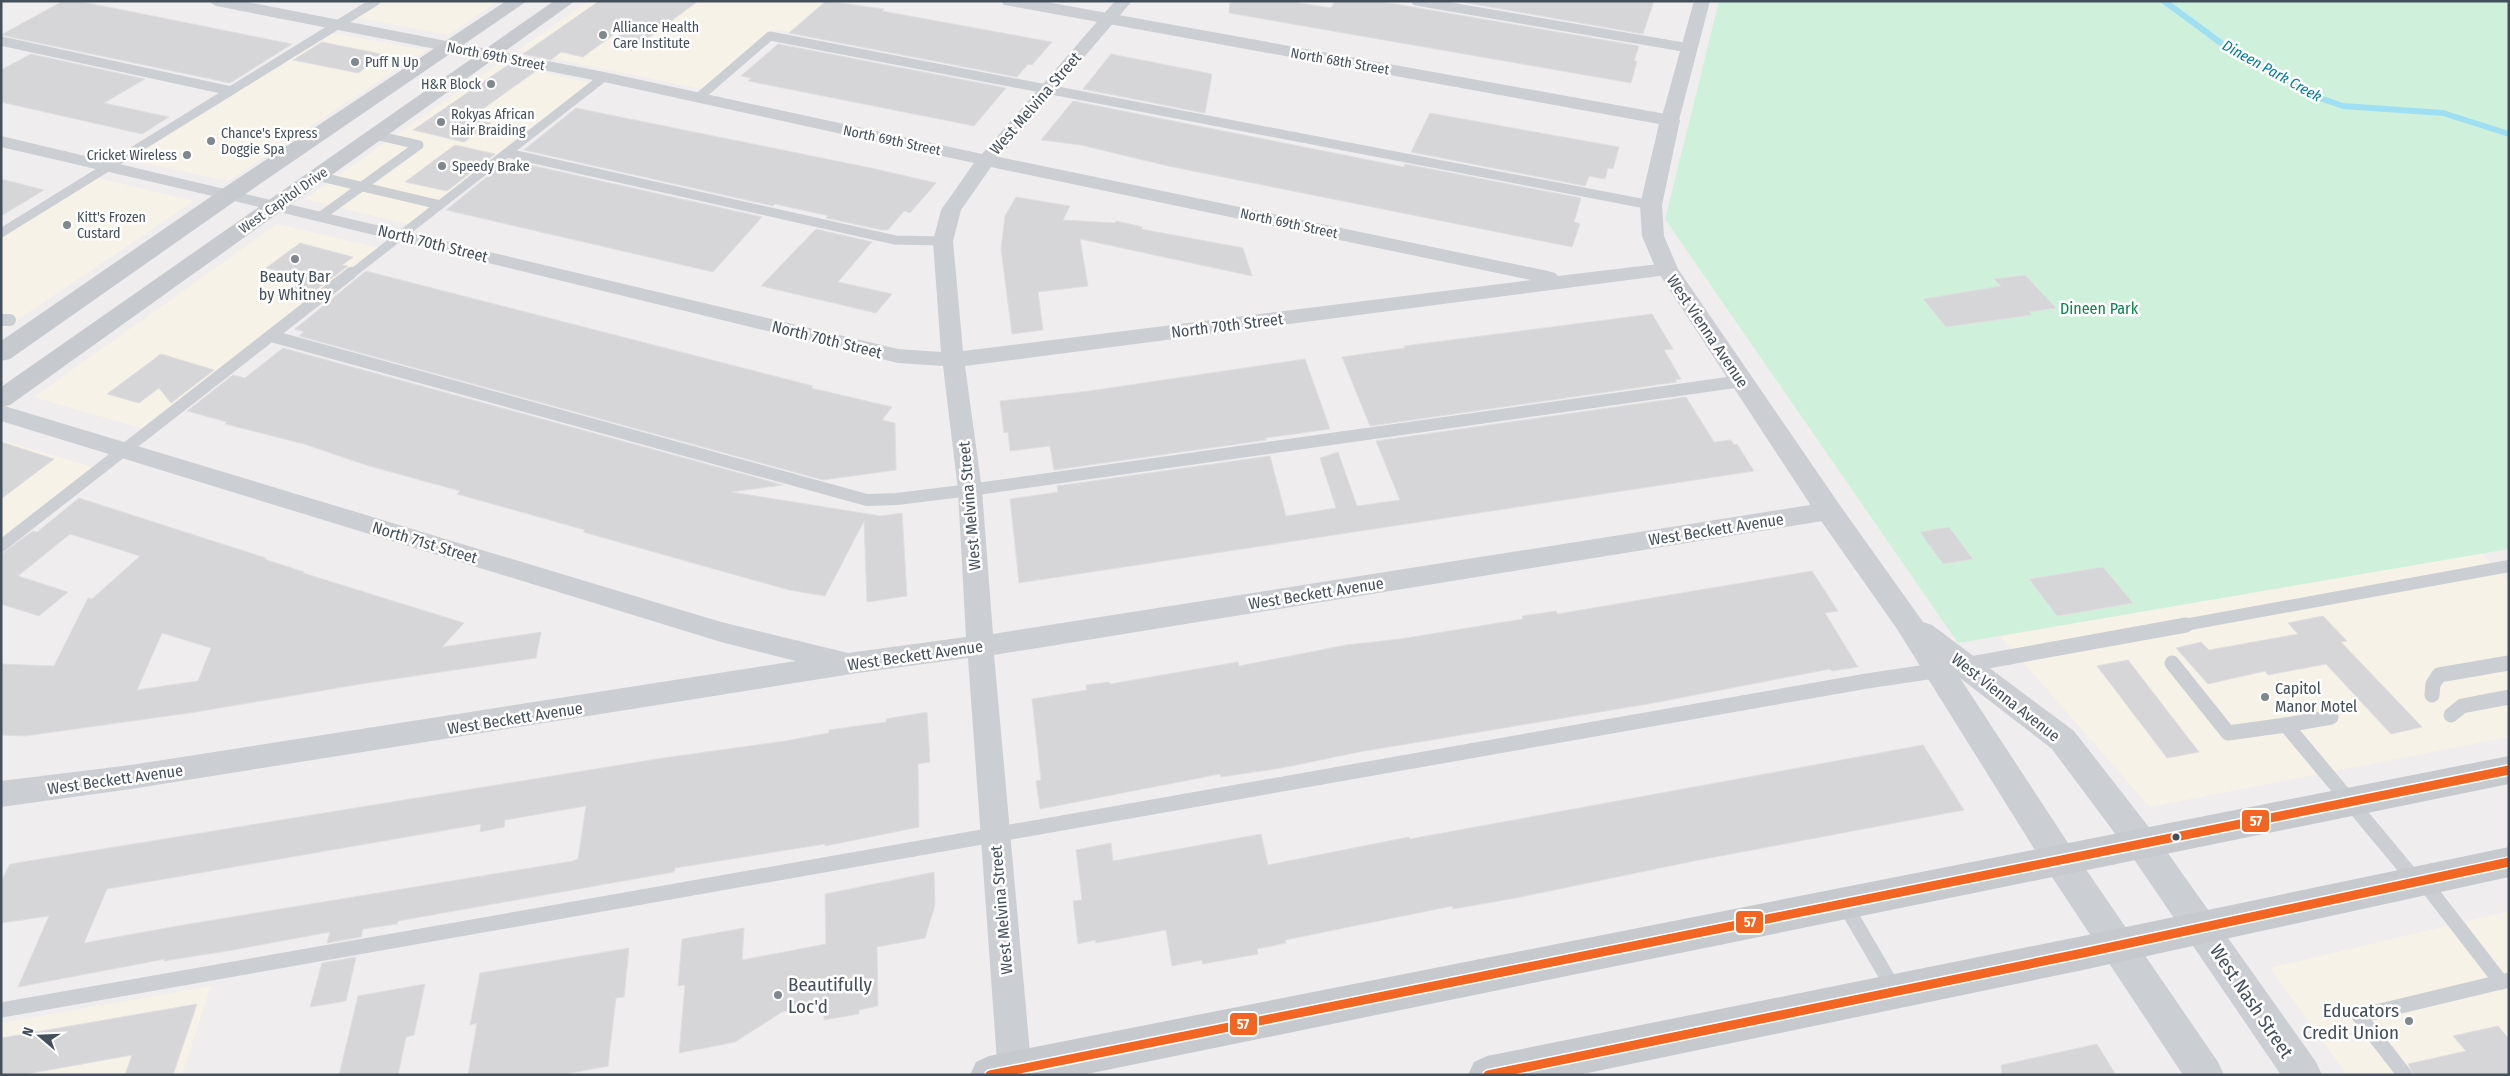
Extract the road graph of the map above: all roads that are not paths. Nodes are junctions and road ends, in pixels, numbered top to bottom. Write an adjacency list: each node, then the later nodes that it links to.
1 (216, 1): 9 (street, North 69th Street)
2 (376, 1): 9 (lane)
3 (518, 1): 11 (main road)
4 (1010, 1): 8 (street, North 68th Street)
5 (1416, 1): 12 (lane)
6 (1702, 1): 12 (street, West Vienna Avenue)
7 (559, 3): 13 (main road, West Capitol Drive)
8 (1116, 10): 15 (street, West Melvina Street); 18 (street, North 68th Street)
9 (337, 25): 11 (street, North 69th Street); 16 (lane)
10 (1, 41): 16 (lane)
11 (449, 47): 13 (street, North 69th Street); 26 (main road)
12 (1689, 48): 18 (street, West Vienna Avenue)
13 (490, 55): 14 (street, North 69th Street); 19 (main road, West Capitol Drive)
14 (604, 77): 17 (street, North 69th Street); 21 (lane)
15 (1047, 90): 17 (lane); 22 (street, West Melvina Street); 29 (lane)
16 (230, 91): 23 (lane)
17 (698, 98): 22 (street, North 69th Street)
18 (1670, 120): 29 (street, West Vienna Avenue)
19 (375, 135): 24 (main road, West Capitol Drive); 25 (lane)
20 (1, 141): 23 (street, North 70th Street)
21 (507, 152): 28 (lane); 33 (lane)
22 (986, 160): 33 (street, West Melvina Street); 35 (street, North 69th Street)
23 (108, 166): 26 (street, North 70th Street); 31 (lane)
24 (317, 176): 25 (lane); 27 (main road, West Capitol Drive)
25 (362, 187): 28 (lane); 30 (lane)
26 (230, 194): 27 (street, North 70th Street); 37 (main road)
27 (275, 205): 30 (street, North 70th Street); 40 (main road, West Capitol Drive)
28 (440, 205): 32 (lane)
29 (1651, 205): 34 (street, West Vienna Avenue)
30 (321, 216): 32 (street, North 70th Street)
31 (1, 232)
32 (400, 235): 36 (lane); 38 (street, North 70th Street)
33 (943, 241): 38 (street, West Melvina Street)
34 (1667, 269): 35 (street, North 70th Street); 39 (street, West Vienna Avenue)
35 (1567, 281): 38 (street, North 70th Street)
36 (271, 336): 42 (lane); 43 (lane)
37 (1, 353)
38 (953, 360): 43 (street, West Melvina Street)
39 (1742, 381): 43 (lane); 44 (street, West Vienna Avenue)
40 (1, 399)
41 (1, 413): 42 (street, North 71st Street)
42 (123, 450): 45 (lane); 48 (street, North 71st Street)
43 (970, 490): 47 (street, West Melvina Street)
44 (1829, 511): 47 (street, West Beckett Avenue); 51 (street, West Vienna Avenue)
45 (1, 546)
46 (2509, 566): 51 (lane)
47 (980, 646): 48 (street, West Beckett Avenue); 60 (street, West Melvina Street)
48 (851, 663): 58 (street, West Beckett Avenue)
49 (2172, 663): 56 (lane)
50 (2509, 663): 52 (lane)
51 (1952, 668): 60 (lane); 61 (street, West Vienna Avenue); 62 (street, West Vienna Avenue)
52 (2432, 695)
53 (2509, 697): 54 (lane)
54 (2451, 715)
55 (2331, 717): 56 (lane)
56 (2286, 725): 59 (lane)
57 (2509, 770): 59 (main road)
58 (1, 794)
59 (2349, 803): 61 (main road); 64 (lane)
60 (995, 833): 70 (lane); 71 (street, West Melvina Street)
61 (2144, 846): 62 (main road); 66 (street, West Vienna Avenue)
62 (2060, 860): 65 (main road); 67 (street, West Vienna Avenue)
63 (2509, 862): 64 (main road)
64 (2419, 881): 66 (main road); 68 (lane)
65 (1845, 904): 69 (lane); 71 (main road)
66 (2202, 926): 67 (main road); 74 (street, West Nash Street)
67 (2117, 946): 69 (main road); 73 (street)
68 (2505, 981): 75 (lane)
69 (1895, 991): 72 (main road)
70 (1, 1010)
71 (1006, 1073)
72 (1487, 1075)
73 (2205, 1075)
74 (2303, 1075)
75 (2405, 1075)

